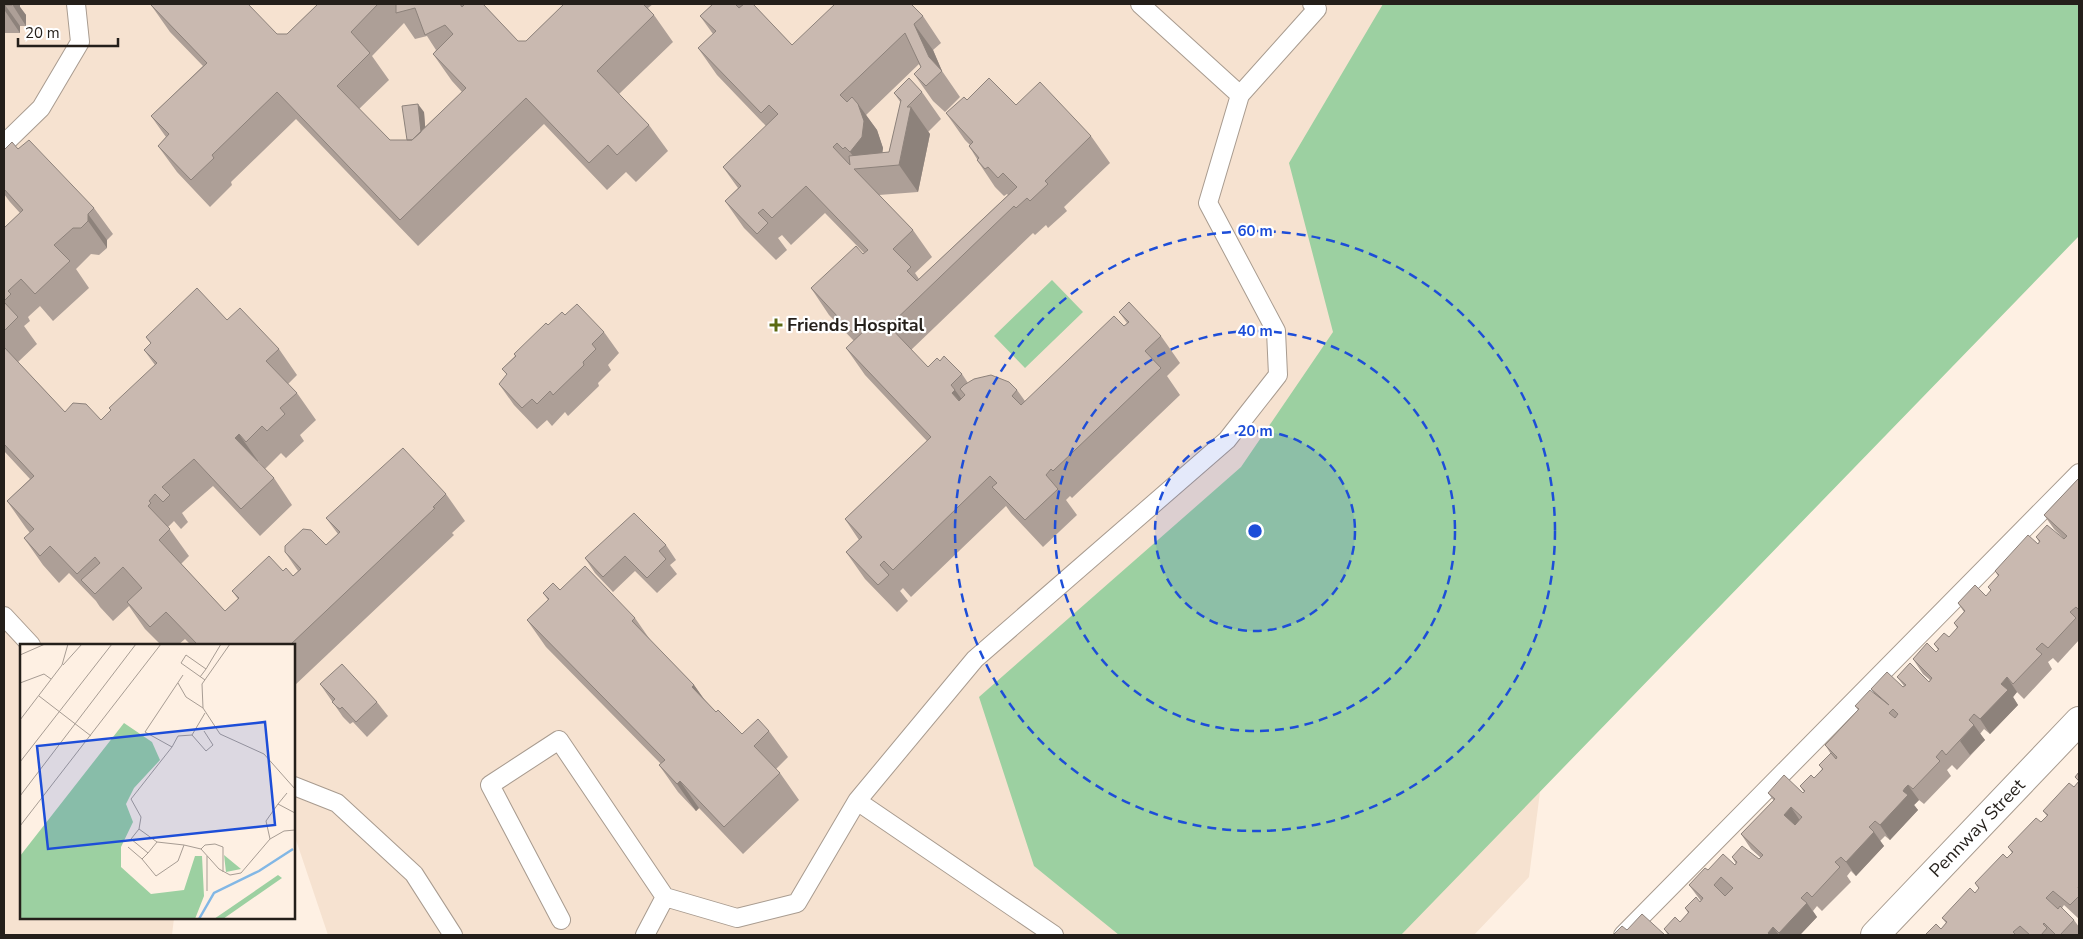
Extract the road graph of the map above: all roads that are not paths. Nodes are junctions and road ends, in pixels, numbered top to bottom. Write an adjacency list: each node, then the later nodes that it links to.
1 (76, 4): 5 (lane)
2 (1140, 4): 4 (lane)
3 (1312, 4): 4 (lane)
4 (1240, 95): 11 (lane)
5 (4, 144)
6 (2079, 473): 17 (lane)
7 (4, 616): 8 (lane)
8 (30, 644)
9 (2079, 721): 18 (street, Pennway Street)
10 (295, 786): 14 (lane)
11 (857, 801): 12 (lane); 16 (lane)
12 (665, 898): 13 (lane); 15 (lane)
13 (561, 920)
14 (453, 935)
15 (645, 935)
16 (1054, 935)
17 (1623, 935)
18 (1876, 935)

